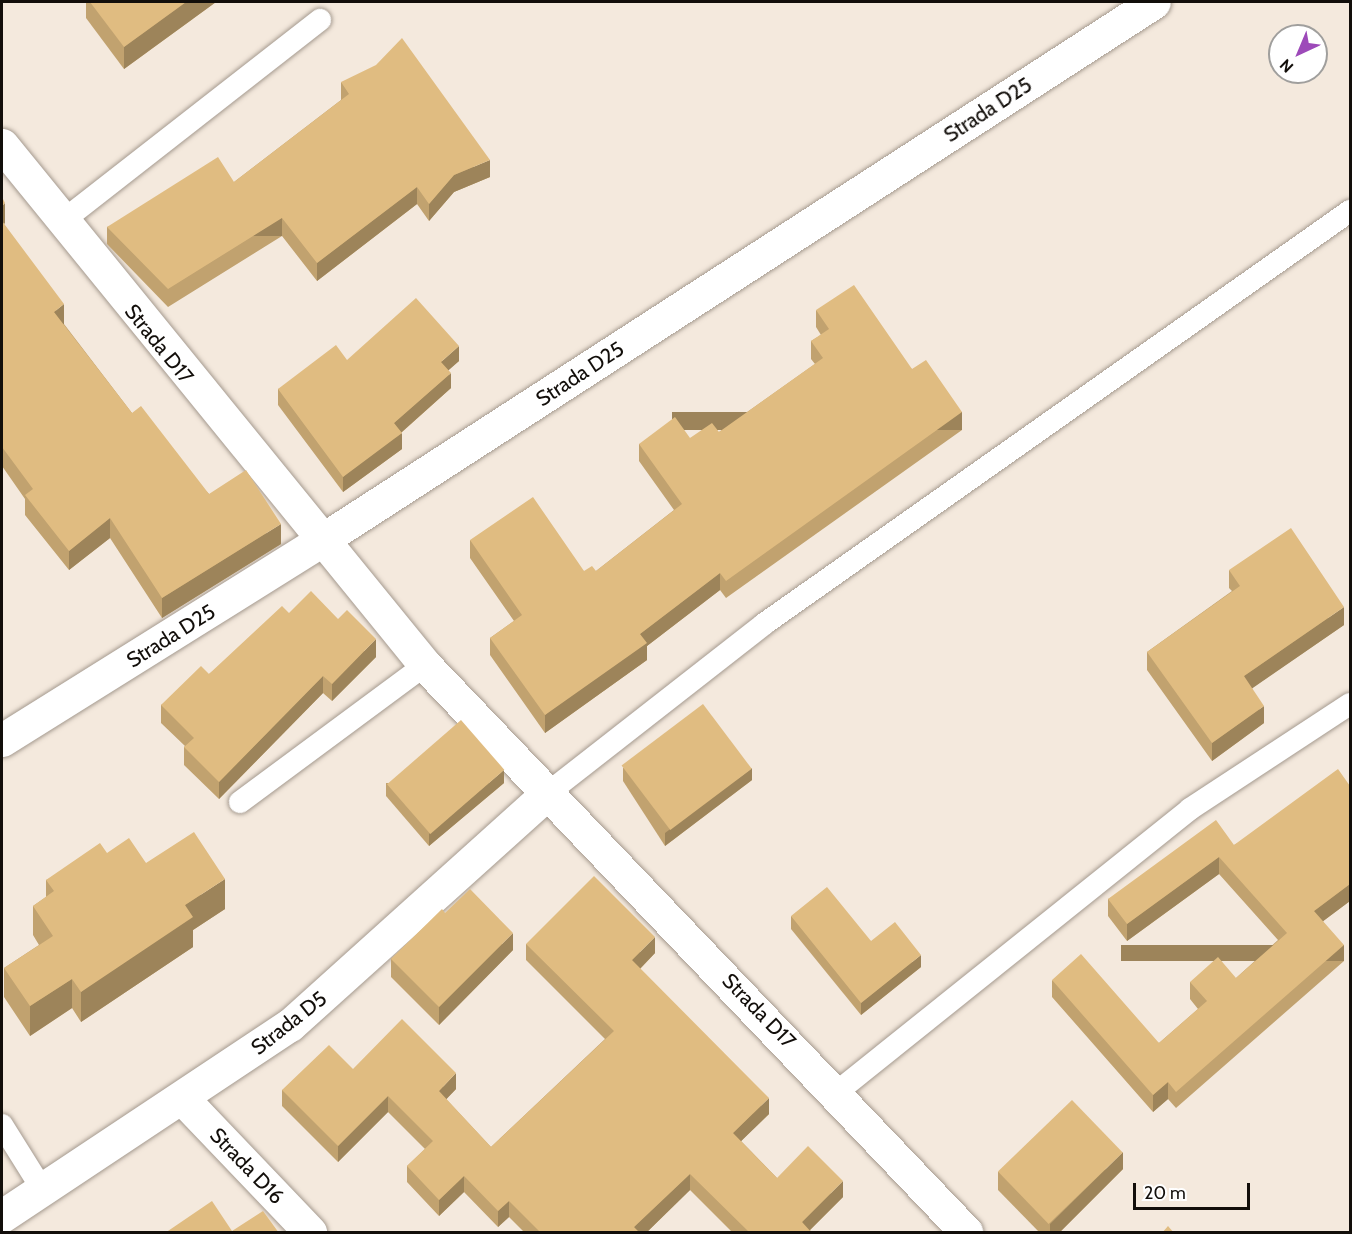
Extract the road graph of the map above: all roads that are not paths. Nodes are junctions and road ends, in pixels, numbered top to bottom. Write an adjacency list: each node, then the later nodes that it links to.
1 (1154, 2): 6 (street, Strada D25)
2 (320, 20): 5 (lane)
3 (2, 145): 5 (street, Strada D17)
4 (1350, 211): 10 (lane)
5 (60, 223): 6 (street, Strada D17)
6 (319, 542): 7 (street, Strada D17); 9 (street, Strada D25)
7 (425, 665): 10 (street, Strada D17); 11 (lane)
8 (1350, 704): 12 (lane)
9 (2, 740)
10 (548, 793): 12 (street, Strada D17); 13 (street, Strada D5)
11 (240, 802)
12 (837, 1092): 18 (street, Strada D17)
13 (183, 1099): 15 (street, Strada D5); 17 (street, Strada D16)
14 (2, 1125): 15 (lane)
15 (42, 1189): 16 (street, Strada D5)
16 (2, 1216)
17 (310, 1233)
18 (966, 1233)

